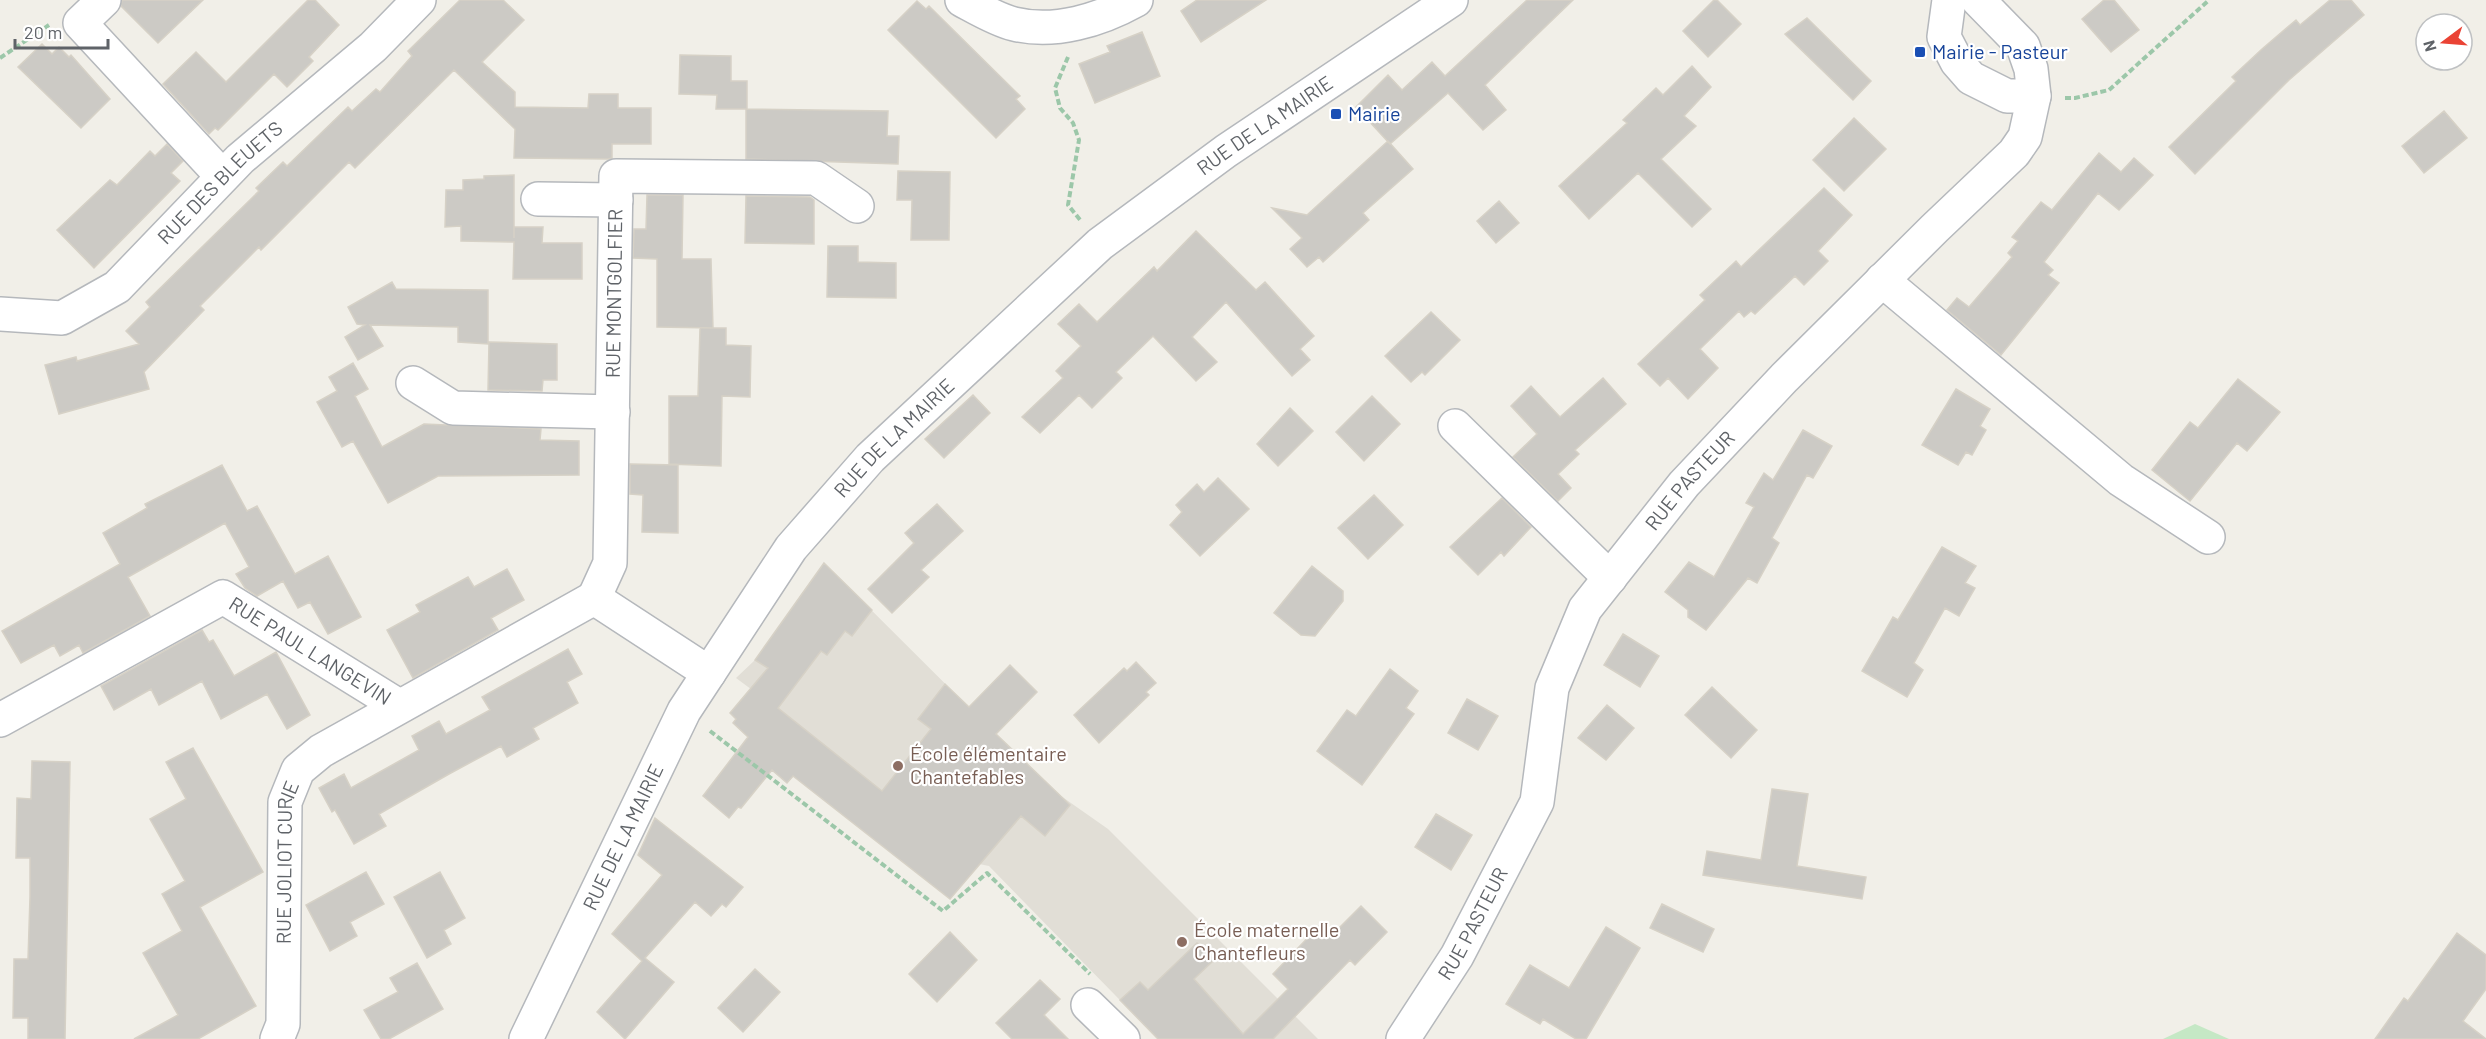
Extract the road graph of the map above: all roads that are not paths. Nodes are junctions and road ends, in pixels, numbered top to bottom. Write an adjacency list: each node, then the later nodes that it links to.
1 (104, 0): 9 (street)
2 (419, 0): 9 (street, RUE DES BLEUETS)
3 (962, 0): 4 (street)
4 (1136, 0)
5 (1451, 0): 21 (street, RUE DE LA MAIRIE)
6 (1949, 0): 8 (street)
7 (1978, 0): 8 (street, RUE PASTEUR)
8 (2034, 96): 13 (street, RUE PASTEUR)
9 (222, 176): 14 (street, RUE DES BLEUETS)
10 (616, 188): 11 (street); 12 (street); 16 (street, RUE MONTGOLFIER)
11 (538, 199)
12 (857, 206)
13 (1882, 280): 18 (street); 19 (street, RUE PASTEUR)
14 (0, 314)
15 (413, 383): 16 (street)
16 (613, 412): 20 (street, RUE MONTGOLFIER)
17 (1455, 426): 19 (street)
18 (2208, 537)
19 (1610, 578): 28 (street, RUE PASTEUR)
20 (594, 598): 21 (street); 22 (street, RUE PAUL LANGEVIN)
21 (709, 673): 26 (street, RUE DE LA MAIRIE)
22 (399, 706): 23 (street, RUE PAUL LANGEVIN); 25 (street, RUE JOLIOT CURIE)
23 (0, 720)
24 (1092, 993): 27 (street)
25 (277, 1039)
26 (526, 1039)
27 (1123, 1039)
28 (1402, 1039)

